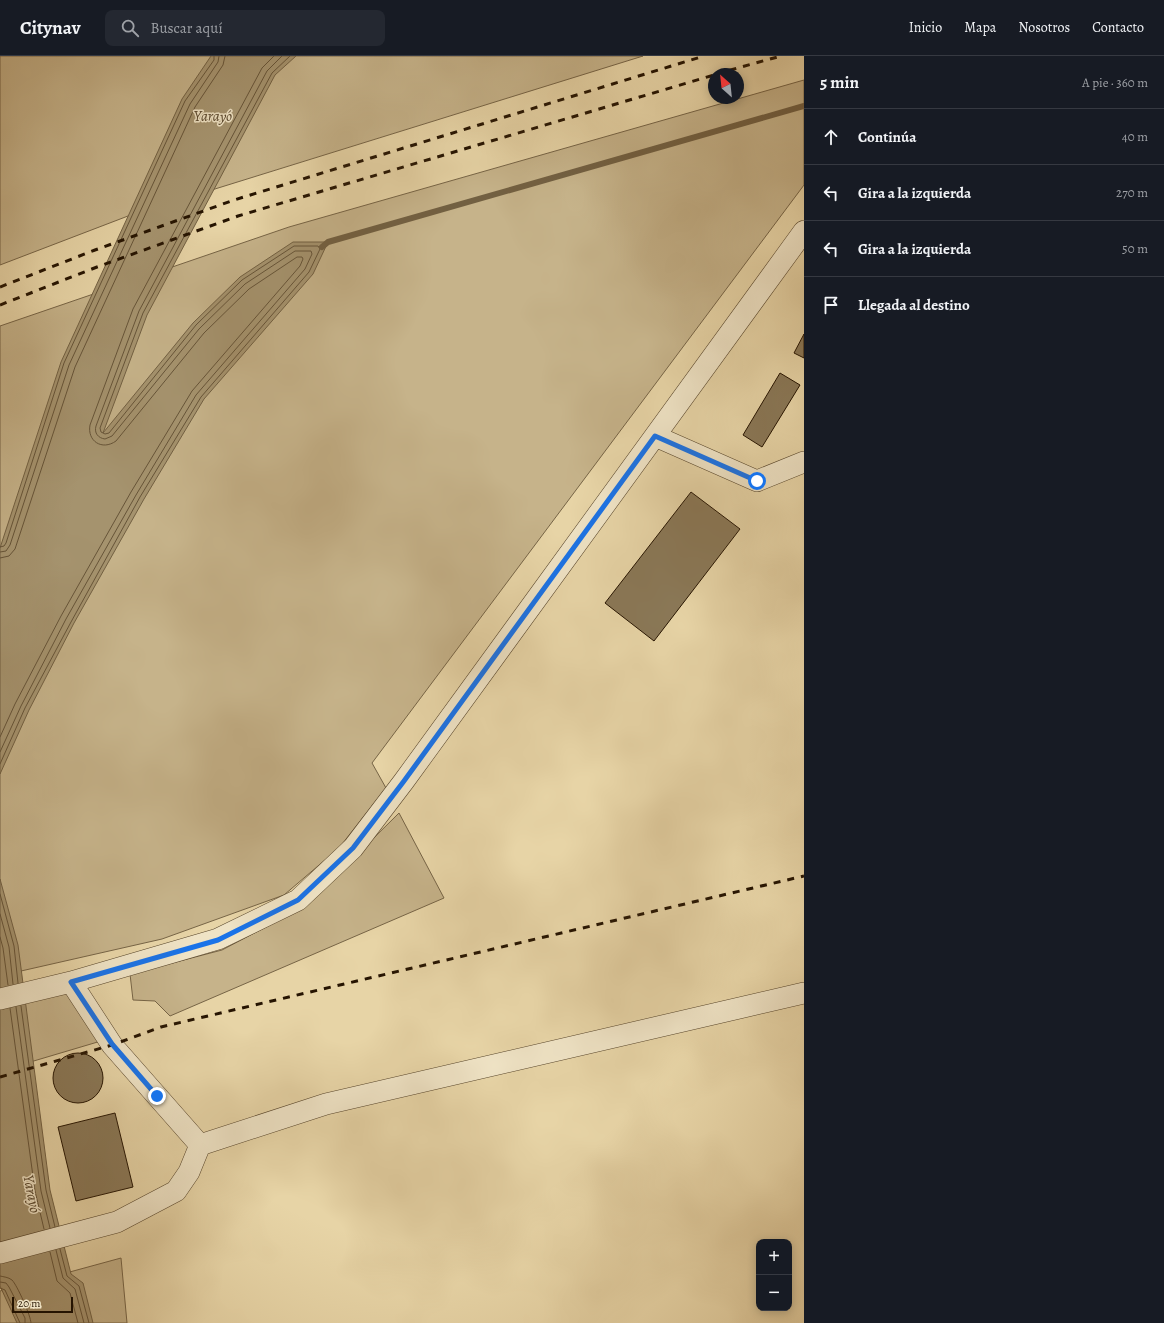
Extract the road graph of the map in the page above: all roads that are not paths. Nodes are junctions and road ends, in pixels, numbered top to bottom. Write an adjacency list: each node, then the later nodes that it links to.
1 (804, 231): 2 (street)
2 (655, 436): 3 (street); 4 (street)
3 (804, 462)
4 (71, 982): 6 (street); 7 (street)
5 (804, 993): 7 (street)
6 (0, 999)
7 (200, 1145): 8 (street)
8 (0, 1253)

